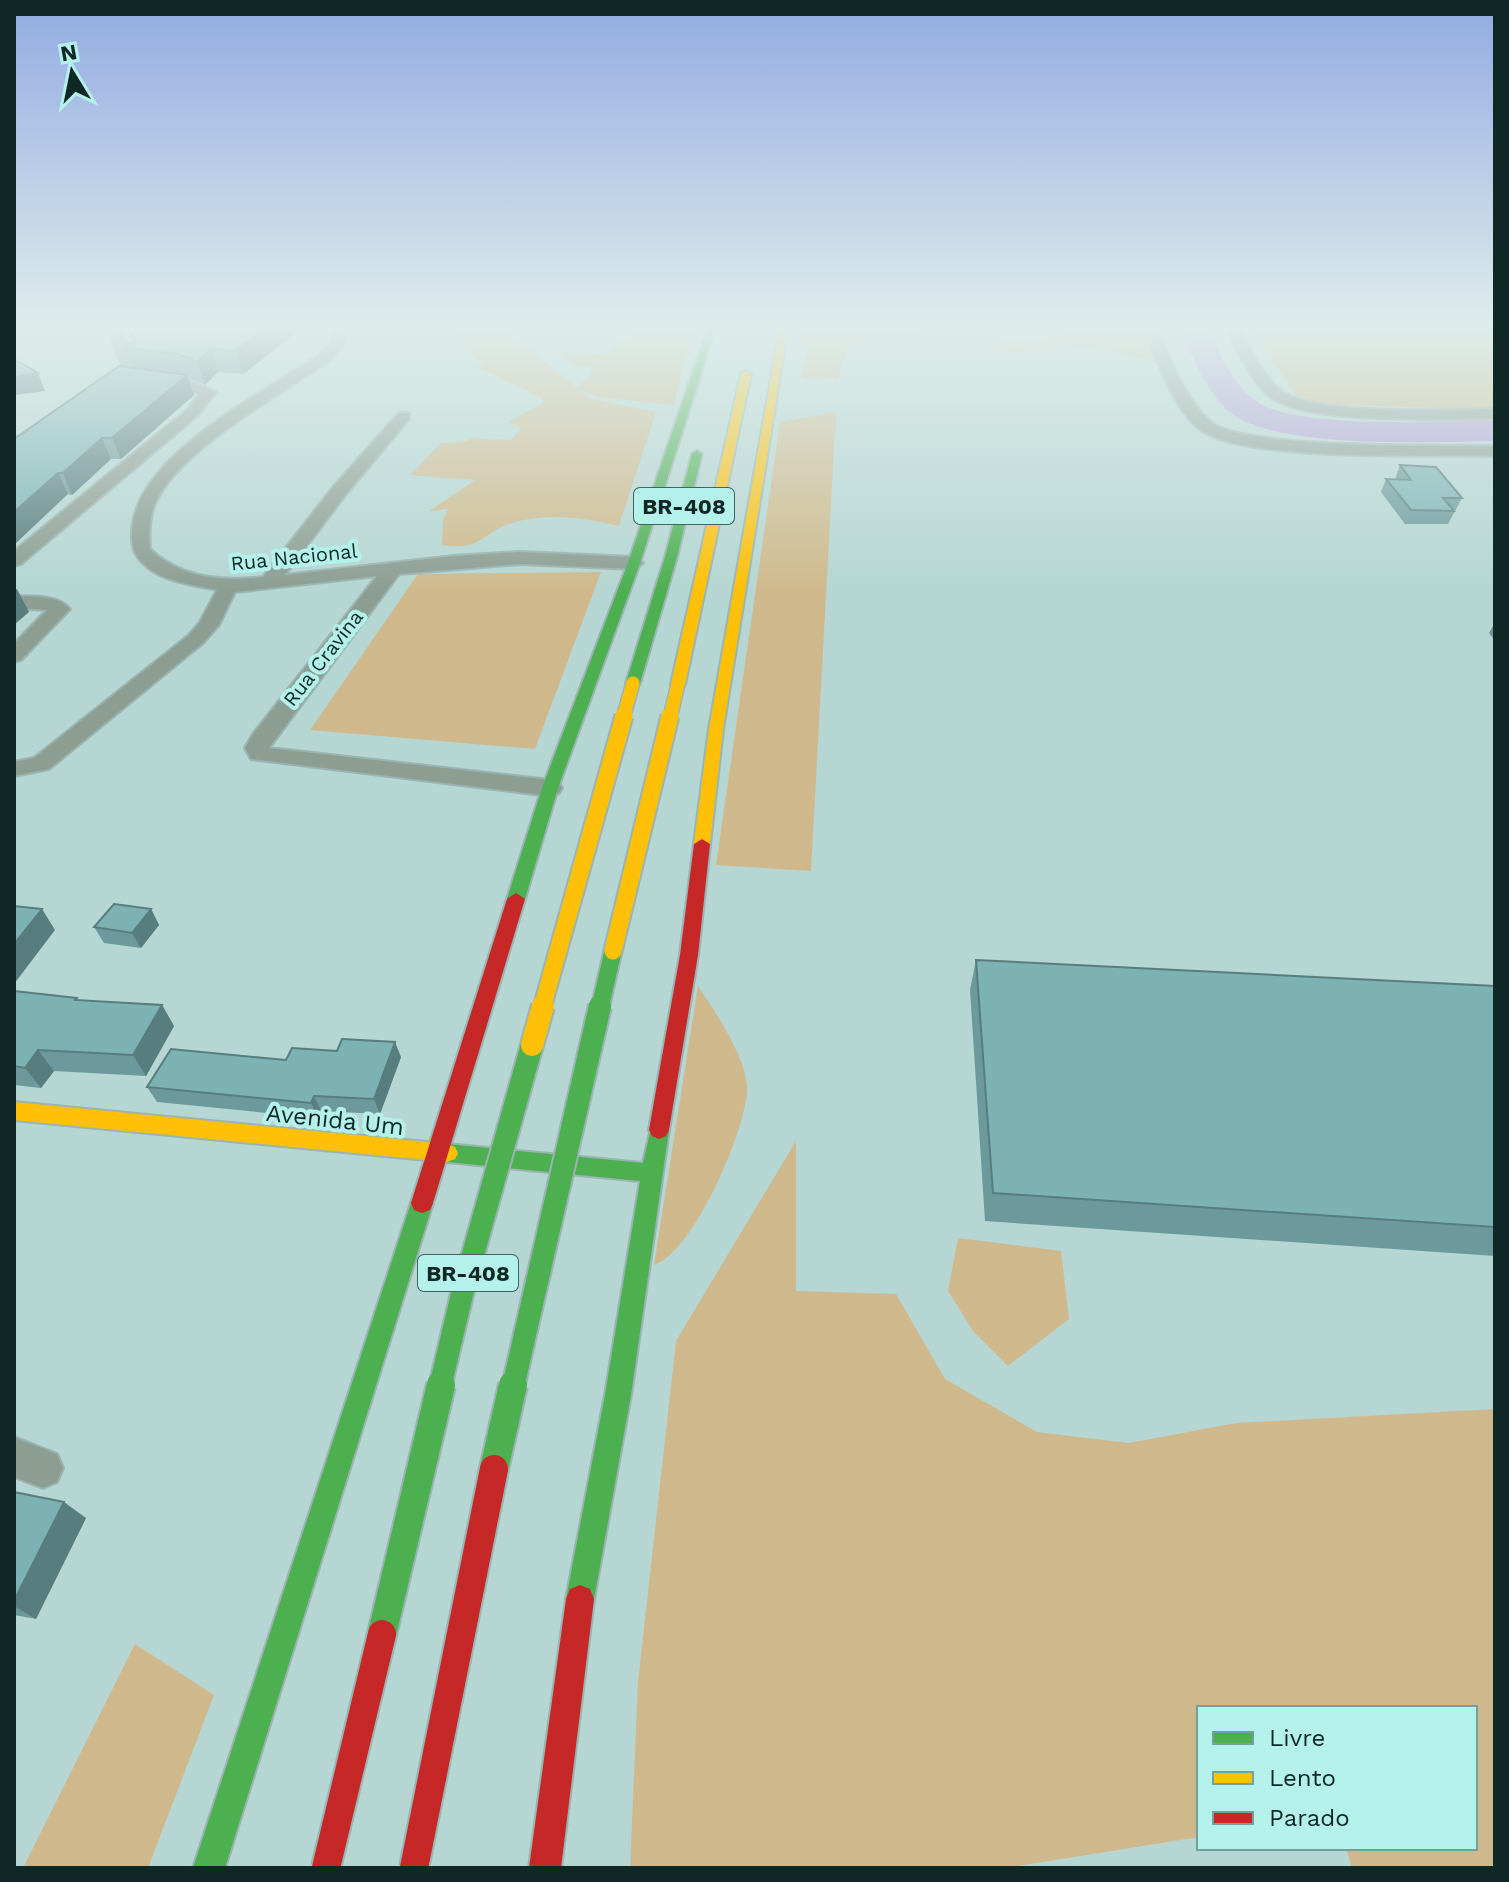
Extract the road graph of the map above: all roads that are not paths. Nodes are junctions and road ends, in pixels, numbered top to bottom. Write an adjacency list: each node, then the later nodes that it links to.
1 (190, 415): 10 (street)
2 (241, 415): 14 (street, Rua Nacional)
3 (683, 415): 11 (main road)
4 (737, 415): 24 (main road, BR-408, bridge)
5 (770, 415): 21 (main road)
6 (1195, 415): 9 (street)
7 (404, 416): 13 (street)
8 (702, 435): 23 (main road, BR-408, bridge)
9 (1495, 451)
10 (14, 560)
11 (634, 563): 12 (street, Rua Nacional); 18 (main road)
12 (392, 570): 13 (street, Rua Nacional); 18 (street, Rua Cravina)
13 (270, 581): 14 (street, Rua Nacional)
14 (228, 587): 17 (street)
15 (14, 602): 16 (street)
16 (14, 656)
17 (14, 769)
18 (550, 788): 20 (main road)
19 (14, 1111): 20 (main road, Avenida Um)
20 (438, 1154): 21 (main road, Avenida Um); 22 (main road)
21 (651, 1173): 25 (main road)
22 (209, 1868)
23 (326, 1868)
24 (414, 1868)
25 (545, 1868)

